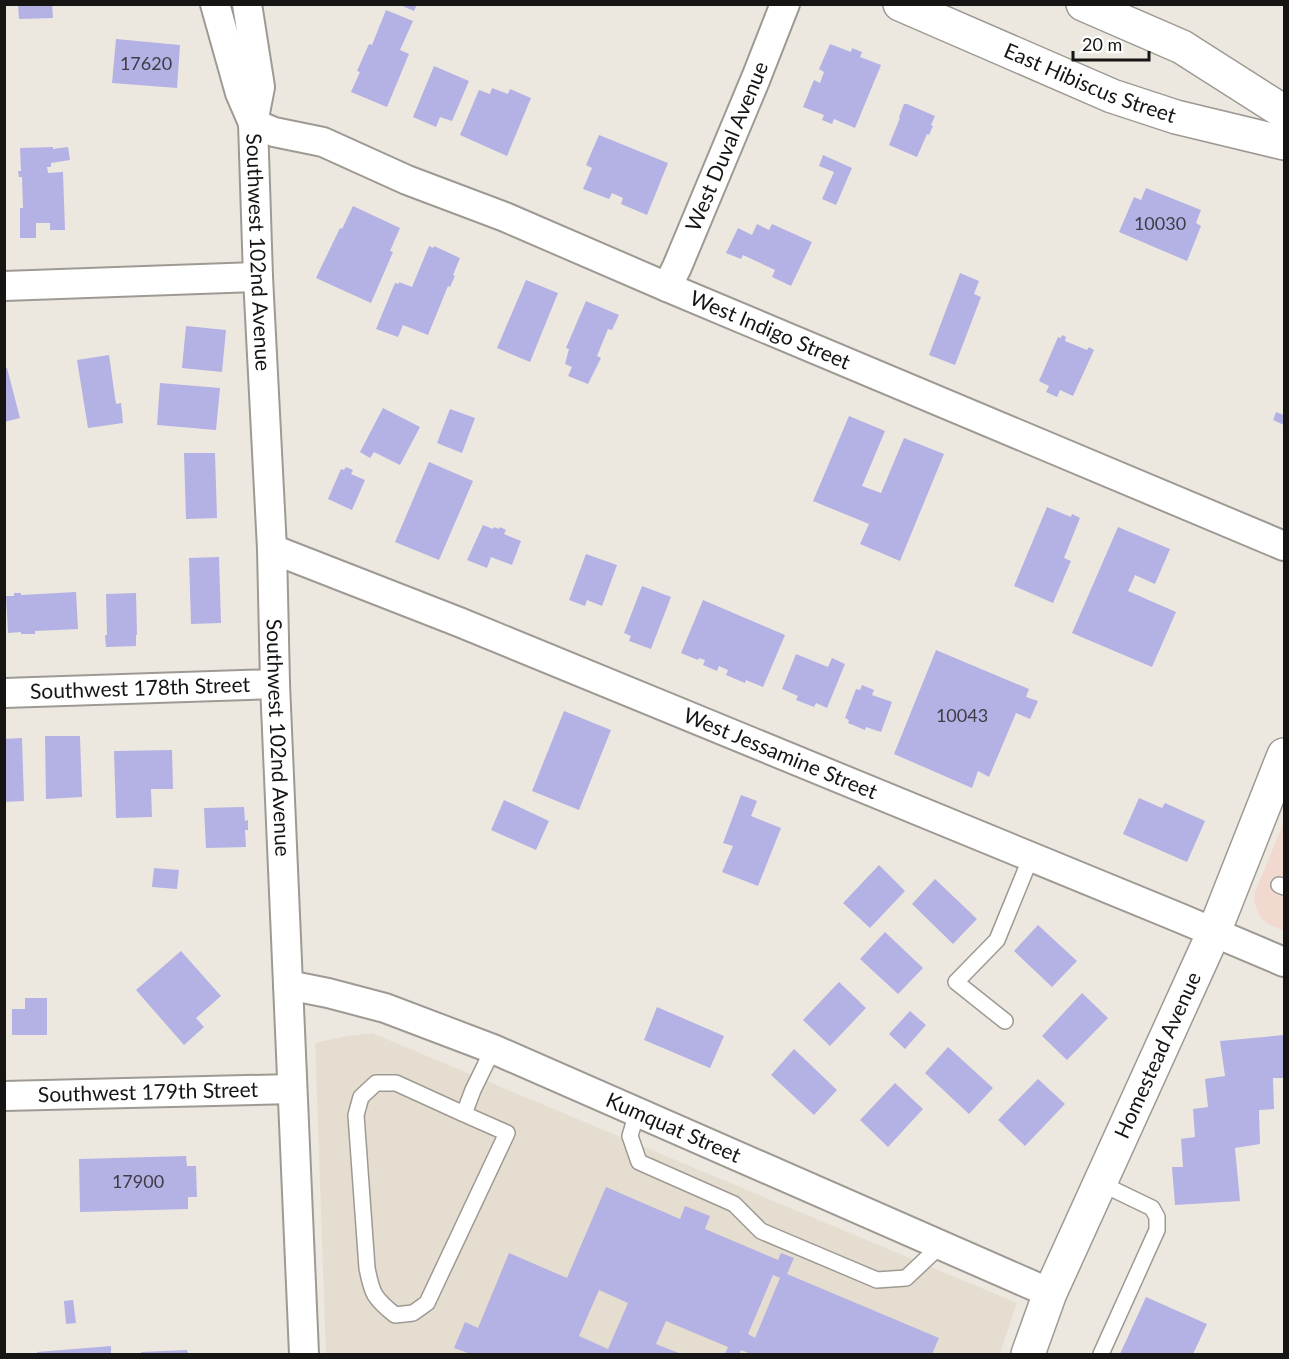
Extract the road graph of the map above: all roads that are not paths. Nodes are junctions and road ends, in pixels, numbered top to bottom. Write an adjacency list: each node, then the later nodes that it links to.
1 (215, 4): 7 (street, Southwest 102nd Avenue)
2 (247, 4): 7 (street, Southwest 102nd Avenue)
3 (785, 4): 11 (street, West Duval Avenue)
4 (900, 4): 8 (street, East Hibiscus Street)
5 (1083, 4): 6 (street)
6 (1284, 112)
7 (253, 123): 9 (street, Southwest 102nd Avenue); 11 (street, West Indigo Street)
8 (1284, 143)
9 (258, 277): 10 (street); 13 (street, Southwest 102nd Avenue)
10 (4, 286)
11 (667, 287): 12 (street, West Indigo Street)
12 (1284, 546)
13 (272, 549): 14 (street, Southwest 102nd Avenue); 17 (street, West Jessamine Street)
14 (275, 684): 15 (street, Southwest 178th Street); 20 (street, Southwest 102nd Avenue)
15 (4, 693)
16 (1284, 755): 18 (street, Homestead Avenue)
17 (1031, 857): 18 (street, West Jessamine Street); 21 (lane)
18 (1214, 932): 19 (street, West Jessamine Street); 27 (street, Homestead Avenue)
19 (1284, 962)
20 (288, 985): 22 (street, Kumquat Street); 23 (street, Southwest 102nd Avenue)
21 (1005, 1021)
22 (493, 1049): 25 (street, Kumquat Street); 26 (lane)
23 (292, 1089): 24 (street, Southwest 179th Street); 30 (street, Southwest 102nd Avenue)
24 (4, 1096)
25 (637, 1112): 28 (street, Kumquat Street); 28 (lane)
26 (464, 1114): 26 (lane)
27 (1100, 1183): 29 (street, Homestead Avenue); 32 (lane)
28 (941, 1245): 29 (street, Kumquat Street)
29 (1050, 1293): 31 (street, Homestead Avenue)
30 (304, 1354)
31 (1028, 1354)
32 (1101, 1354)

